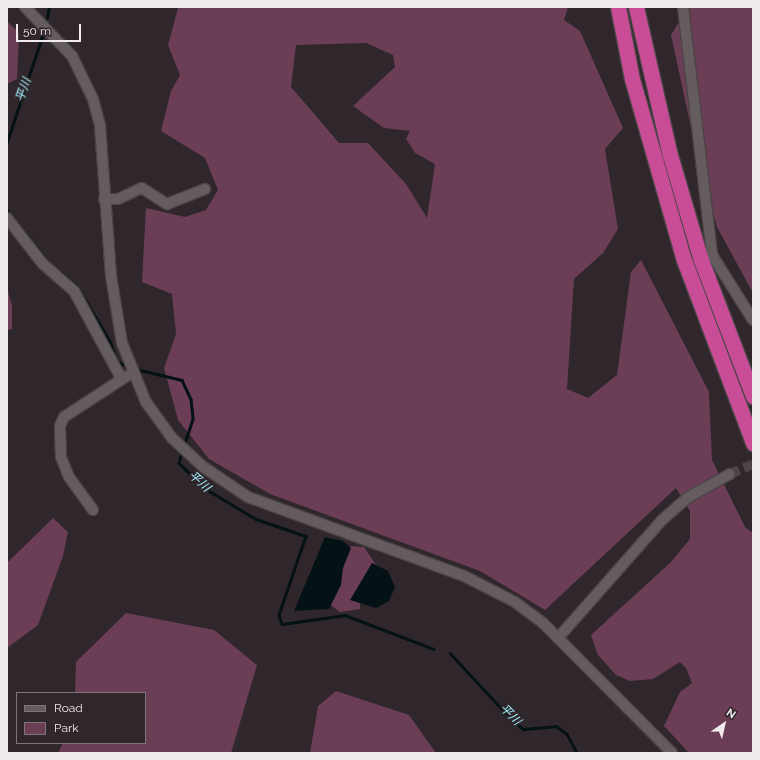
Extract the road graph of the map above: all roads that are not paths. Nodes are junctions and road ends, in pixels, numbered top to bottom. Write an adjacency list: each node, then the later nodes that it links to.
1 (25, 7): 6 (street)
2 (618, 7): 12 (highway)
3 (636, 7): 11 (highway)
4 (683, 7): 8 (street)
5 (205, 189): 6 (street)
6 (104, 199): 9 (street)
7 (7, 218): 10 (street)
8 (753, 320)
9 (131, 370): 10 (street); 15 (street)
10 (121, 378): 14 (street)
11 (753, 396)
12 (753, 443)
13 (730, 474): 15 (street)
14 (93, 510)
15 (558, 638): 16 (street)
16 (672, 753)

